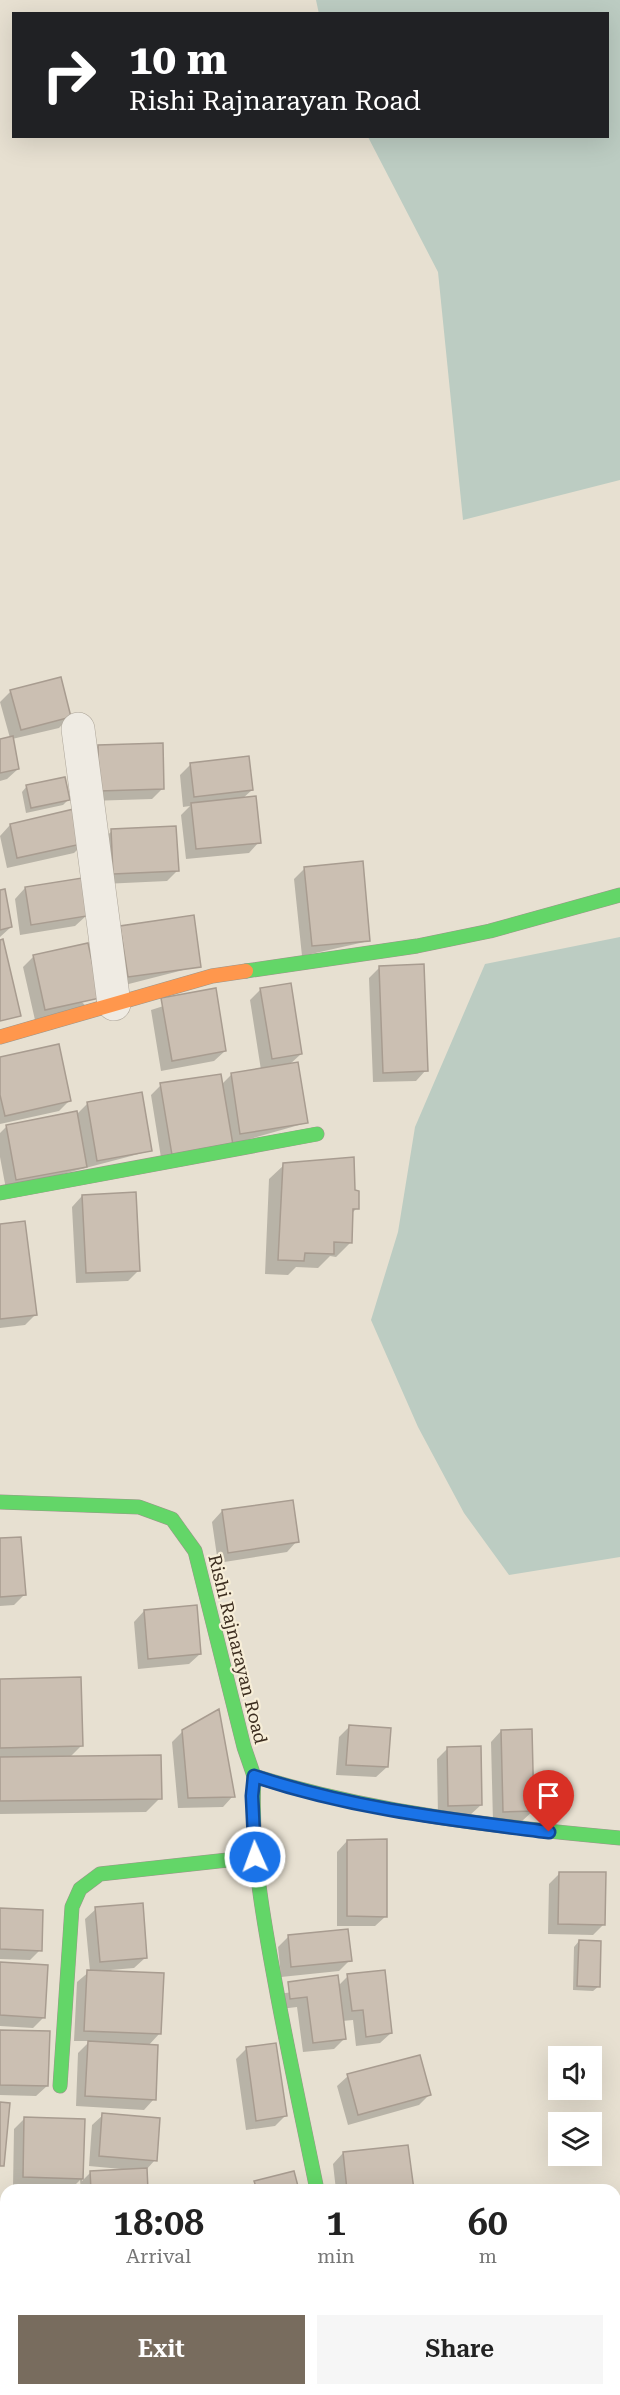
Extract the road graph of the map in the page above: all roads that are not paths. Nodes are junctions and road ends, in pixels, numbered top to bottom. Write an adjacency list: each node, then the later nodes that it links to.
1 (78, 729): 3 (street)
2 (620, 895): 3 (street)
3 (114, 1004): 4 (street)
4 (0, 1037)
5 (317, 1134): 6 (street)
6 (2, 1186)
7 (0, 1502): 8 (street, Rishi Rajnarayan Road)
8 (254, 1776): 9 (street); 10 (street)
9 (620, 1838)
10 (255, 1857): 11 (street); 12 (street)
11 (60, 2086)
12 (316, 2184)

